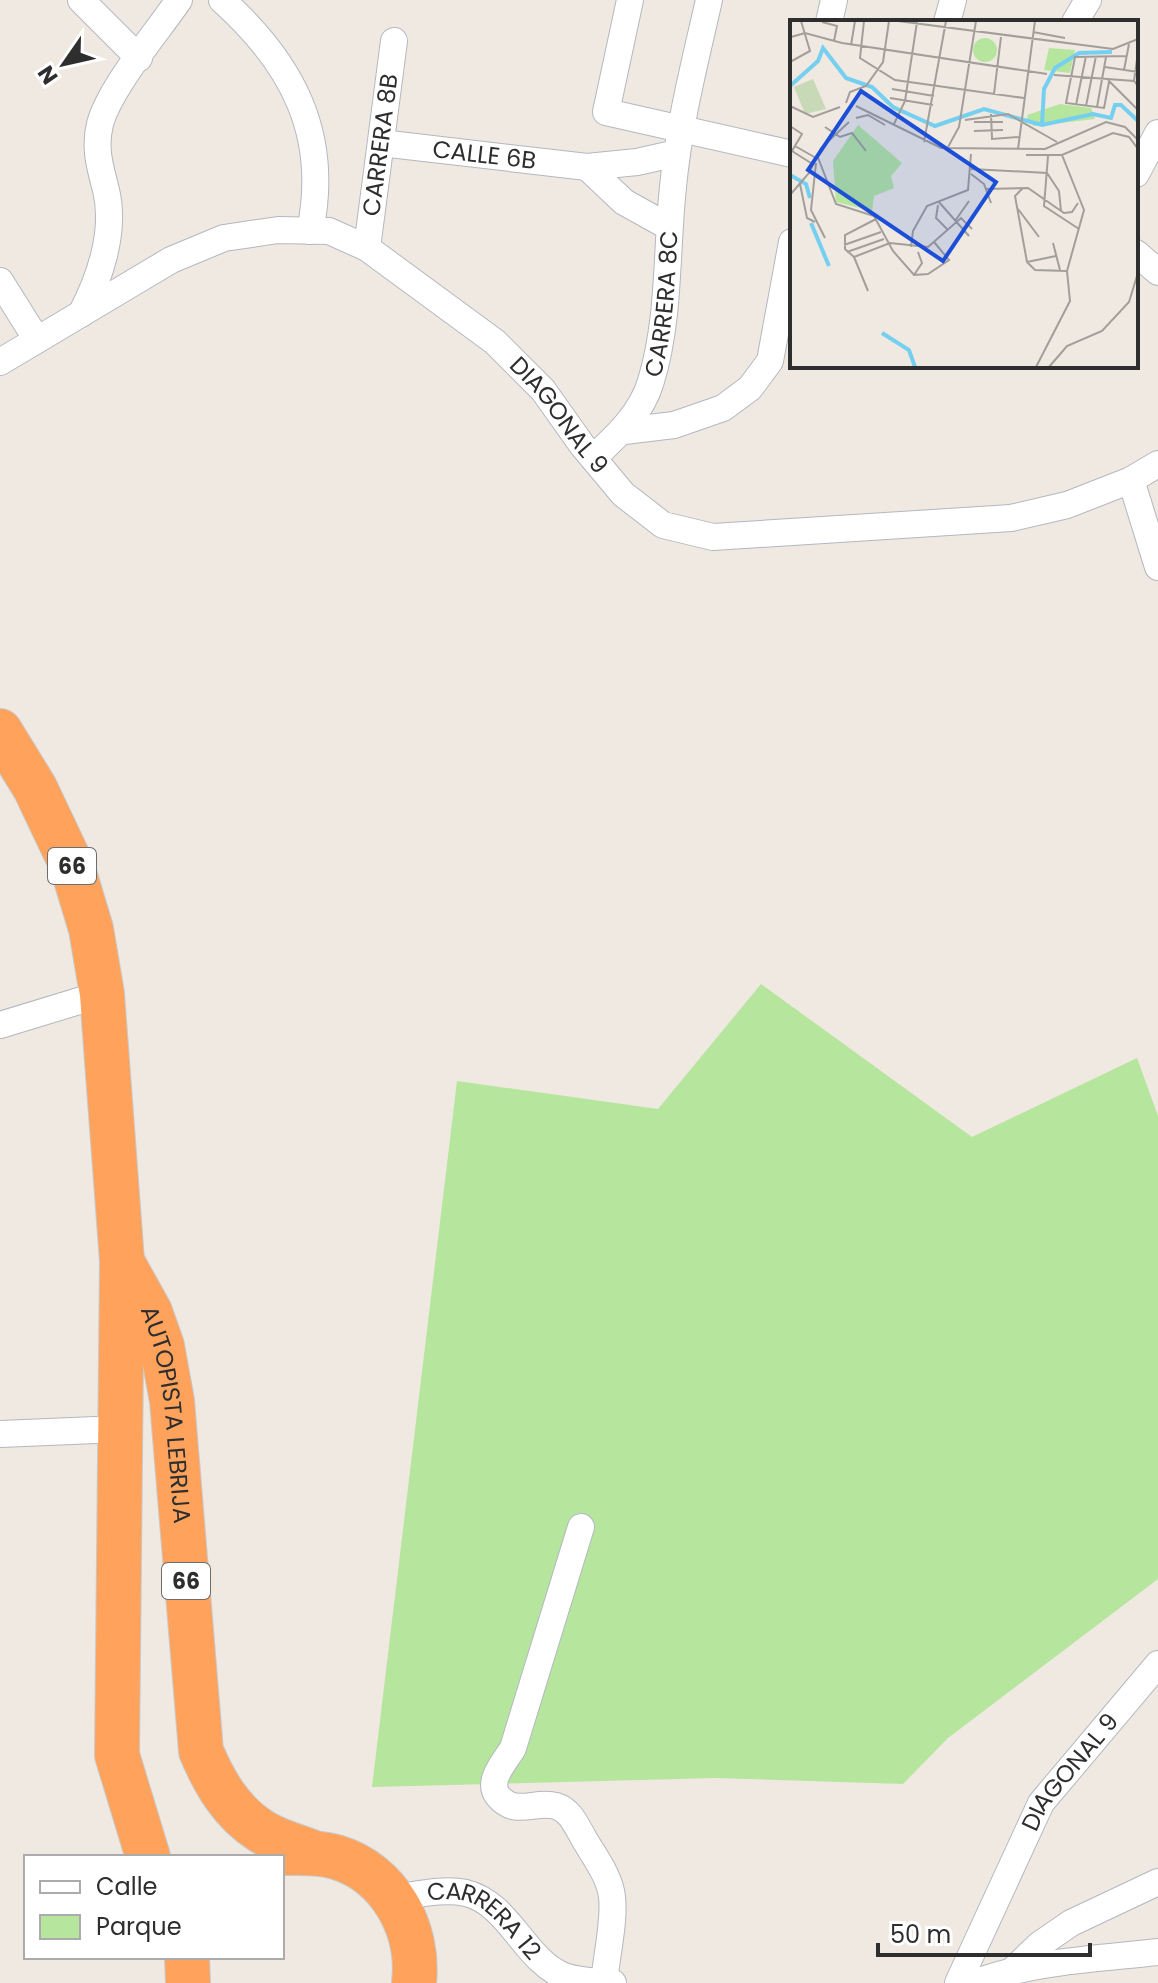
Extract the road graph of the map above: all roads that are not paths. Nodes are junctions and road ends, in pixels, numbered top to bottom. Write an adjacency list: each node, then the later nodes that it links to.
1 (81, 0): 13 (street)
2 (179, 0): 13 (street)
3 (222, 0): 21 (street)
4 (630, 0): 15 (street)
5 (709, 0): 15 (street, CARRERA 8C)
6 (834, 0): 9 (street)
7 (953, 0): 10 (street)
8 (1088, 0): 11 (street)
9 (829, 20)
10 (948, 20)
11 (1076, 20)
12 (394, 41): 16 (street, CARRERA 8B)
13 (139, 58): 27 (street)
14 (1158, 133): 19 (street)
15 (679, 140): 17 (street); 18 (street, CALLE 6B); 20 (street, CARRERA 8C)
16 (381, 143): 18 (street, CALLE 6B); 22 (street, CARRERA 8B)
17 (790, 154)
18 (587, 167): 20 (street)
19 (1138, 170)
20 (669, 227): 30 (street, CARRERA 8C)
21 (310, 231): 22 (street, DIAGONAL 9); 27 (street, DIAGONAL 9)
22 (367, 248): 31 (street, DIAGONAL 9)
23 (790, 253): 30 (street)
24 (1138, 255): 25 (street)
25 (1158, 272)
26 (0, 281): 28 (street)
27 (81, 314): 28 (street, DIAGONAL 9)
28 (37, 340): 29 (street, DIAGONAL 9)
29 (0, 362)
30 (624, 431): 31 (street, CARRERA 8C)
31 (593, 458): 33 (street, DIAGONAL 9)
32 (1158, 464): 33 (street, DIAGONAL 9)
33 (1131, 480): 34 (street)
34 (1158, 567)
35 (3, 740): 36 (highway, AUTOPISTA LEBRIJA / 66)
36 (102, 994): 37 (street); 38 (highway, AUTOPISTA LEBRIJA / 66)
37 (0, 1025)
38 (122, 1261): 39 (highway, AUTOPISTA LEBRIJA / 66); 43 (highway, AUTOPISTA LEBRIJA / 66)
39 (120, 1429): 40 (street); 44 (highway, AUTOPISTA LEBRIJA / 66)
40 (0, 1434)
41 (581, 1527): 53 (street)
42 (1158, 1664): 57 (street, DIAGONAL 9)
43 (314, 1853): 45 (highway); 47 (highway)
44 (147, 1855)
45 (275, 1855)
46 (1158, 1882): 50 (street)
47 (393, 1898): 52 (highway); 53 (street, CARRERA 12)
48 (1158, 1952): 51 (street)
49 (187, 1959): 55 (highway)
50 (1011, 1972): 51 (street); 54 (street)
51 (1070, 1973)
52 (418, 1977)
53 (604, 1982): 56 (street, CARRERA 12)
54 (981, 1982)
55 (188, 1983)
56 (613, 1983)
57 (958, 1983)

